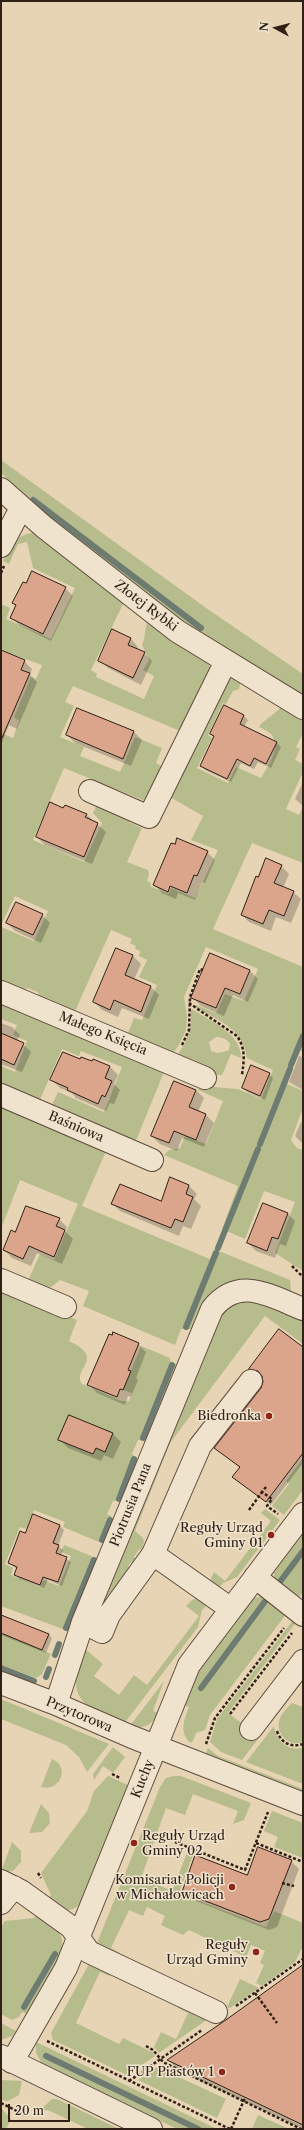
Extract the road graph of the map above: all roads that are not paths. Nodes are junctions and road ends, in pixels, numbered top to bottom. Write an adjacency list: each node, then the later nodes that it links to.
1 (1, 489): 2 (street, Złotej Rybki)
2 (21, 508): 3 (street); 4 (street, Złotej Rybki)
3 (1, 546)
4 (226, 660): 5 (street, Złotej Rybki); 6 (street)
5 (303, 708)
6 (90, 791)
7 (1, 992): 8 (street, Małego Księcia)
8 (205, 1078)
9 (1, 1095): 10 (street, Baśniowa)
10 (152, 1160)
11 (1, 1280): 12 (street)
12 (65, 1307)
13 (303, 1309): 20 (street, Piotrusia Pana)
14 (251, 1381): 16 (street)
15 (303, 1514): 17 (street, Kuchy)
16 (153, 1554): 18 (street); 20 (street)
17 (255, 1577): 18 (street, Kuchy); 19 (street)
18 (231, 1609): 25 (street, Kuchy)
19 (298, 1618)
20 (83, 1622): 23 (street, Piotrusia Pana)
21 (303, 1661): 24 (street)
22 (1, 1683): 23 (street, Przytorowa)
23 (56, 1704): 25 (street, Przytorowa)
24 (251, 1729)
25 (156, 1747): 26 (street, Przytorowa); 28 (street, Kuchy)
26 (303, 1804)
27 (5, 1890): 28 (street)
28 (79, 1938): 29 (street); 30 (street, Kuchy)
29 (216, 2012)
30 (6, 2059): 31 (street)
31 (150, 2129)

